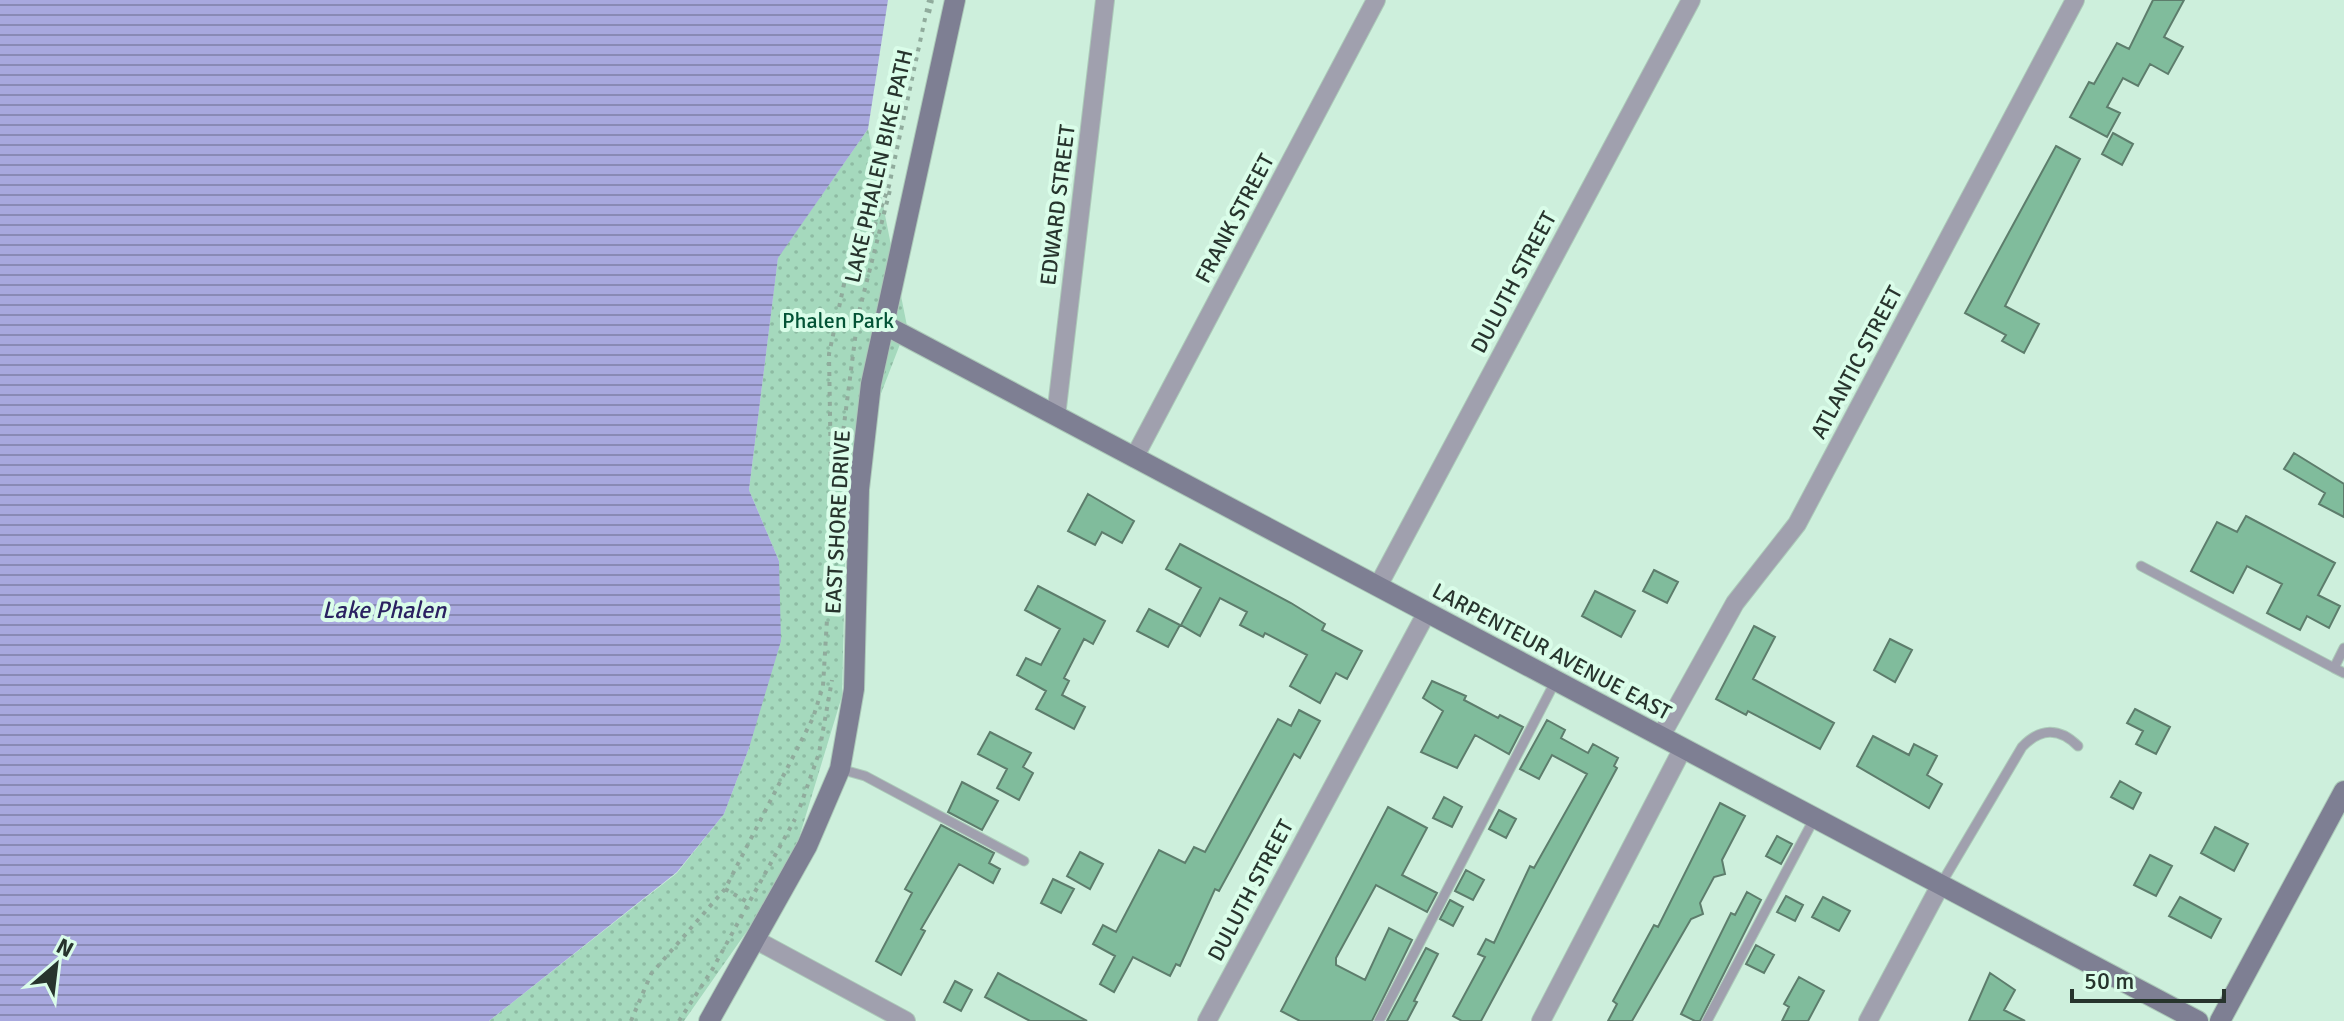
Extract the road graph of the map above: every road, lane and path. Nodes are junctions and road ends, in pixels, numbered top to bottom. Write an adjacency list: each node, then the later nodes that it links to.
1 (931, 0): 9 (path, LAKE PHALEN BIKE PATH); 29 (path)
2 (955, 0): 7 (street, EAST SHORE DRIVE)
3 (1105, 0): 8 (street, EDWARD STREET)
4 (1376, 0): 10 (street, FRANK STREET)
5 (1691, 0): 13 (street, DULUTH STREET)
6 (2075, 0): 21 (street, ATLANTIC STREET)
7 (883, 324): 8 (street, LARPENTEUR AVENUE EAST); 24 (street, EAST SHORE DRIVE)
8 (1056, 416): 10 (street, LARPENTEUR AVENUE EAST)
9 (842, 446)
10 (1134, 458): 13 (street, LARPENTEUR AVENUE EAST)
11 (840, 492): 15 (path)
12 (2141, 566): 18 (lane)
13 (1378, 586): 14 (street, LARPENTEUR AVENUE EAST)
14 (1427, 612): 20 (street, LARPENTEUR AVENUE EAST); 36 (street, DULUTH STREET)
15 (835, 624)
16 (2344, 648): 18 (lane)
17 (833, 667): 30 (path)
18 (2334, 668): 19 (lane)
19 (2344, 673)
20 (1556, 680): 21 (street, LARPENTEUR AVENUE EAST); 37 (lane)
21 (1661, 736): 23 (street, LARPENTEUR AVENUE EAST)
22 (2078, 746): 28 (lane)
23 (1683, 748): 26 (street, LARPENTEUR AVENUE EAST); 38 (street)
24 (840, 769): 27 (lane); 31 (street, EAST SHORE DRIVE)
25 (2344, 791): 42 (street)
26 (1815, 817): 28 (street, LARPENTEUR AVENUE EAST); 39 (lane)
27 (1024, 861)
28 (1941, 884): 40 (street); 41 (street, LARPENTEUR AVENUE EAST)
29 (725, 889): 30 (path); 32 (path)
30 (749, 903): 33 (path)
31 (756, 940): 34 (street, EAST SHORE DRIVE); 35 (street)
32 (631, 1021)
33 (679, 1021)
34 (709, 1021)
35 (906, 1021)
36 (1207, 1021)
37 (1379, 1021)
38 (1541, 1021)
39 (1707, 1021)
40 (1868, 1021)
41 (2198, 1021)
42 (2220, 1021)

